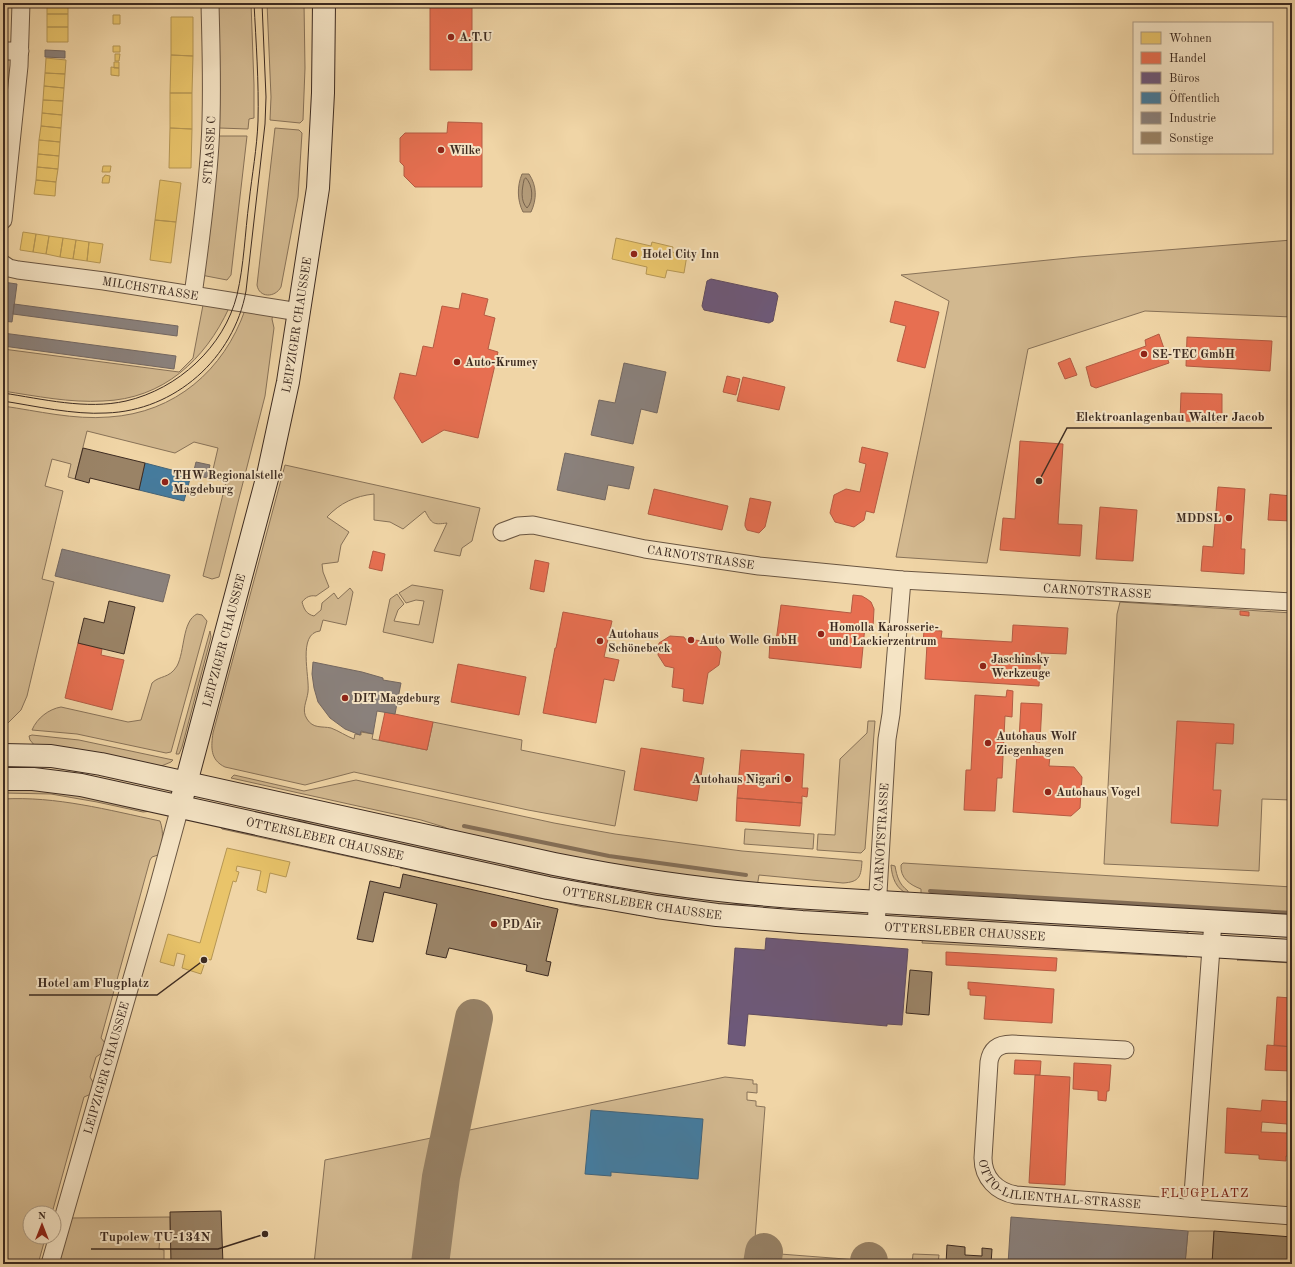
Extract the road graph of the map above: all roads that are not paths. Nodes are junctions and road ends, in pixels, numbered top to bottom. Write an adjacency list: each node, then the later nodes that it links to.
1 (21, 3): 4 (street)
2 (210, 3): 8 (street, STRASSE C)
3 (324, 3): 9 (main road, LEIPZIGER CHAUSSEE)
4 (11, 51): 5 (street)
5 (7, 152): 6 (street)
6 (3, 220)
7 (3, 264): 8 (street, MILCHSTRASSE)
8 (193, 295): 9 (street, MILCHSTRASSE)
9 (299, 312): 15 (main road, LEIPZIGER CHAUSSEE)
10 (502, 532): 11 (street, CARNOTSTRASSE)
11 (902, 580): 12 (street, CARNOTSTRASSE); 17 (street, CARNOTSTRASSE)
12 (1292, 602)
13 (3, 755): 15 (main road, OTTERSLEBER CHAUSSEE)
14 (3, 779): 16 (main road, OTTERSLEBER CHAUSSEE)
15 (186, 783): 16 (main road, LEIPZIGER CHAUSSEE); 17 (main road, OTTERSLEBER CHAUSSEE)
16 (180, 807): 20 (main road, OTTERSLEBER CHAUSSEE); 26 (street, LEIPZIGER CHAUSSEE)
17 (878, 902): 18 (main road, OTTERSLEBER CHAUSSEE); 20 (street, CARNOTSTRASSE)
18 (1213, 921): 19 (main road, OTTERSLEBER CHAUSSEE); 21 (street)
19 (1292, 926)
20 (876, 927): 21 (main road, OTTERSLEBER CHAUSSEE)
21 (1211, 946): 22 (main road, OTTERSLEBER CHAUSSEE); 24 (street)
22 (1292, 951)
23 (1125, 1050): 24 (street, OTTO-LILIENTHAL-STRASSE)
24 (1192, 1208): 25 (street, OTTO-LILIENTHAL-STRASSE)
25 (1292, 1216)
26 (50, 1264)

